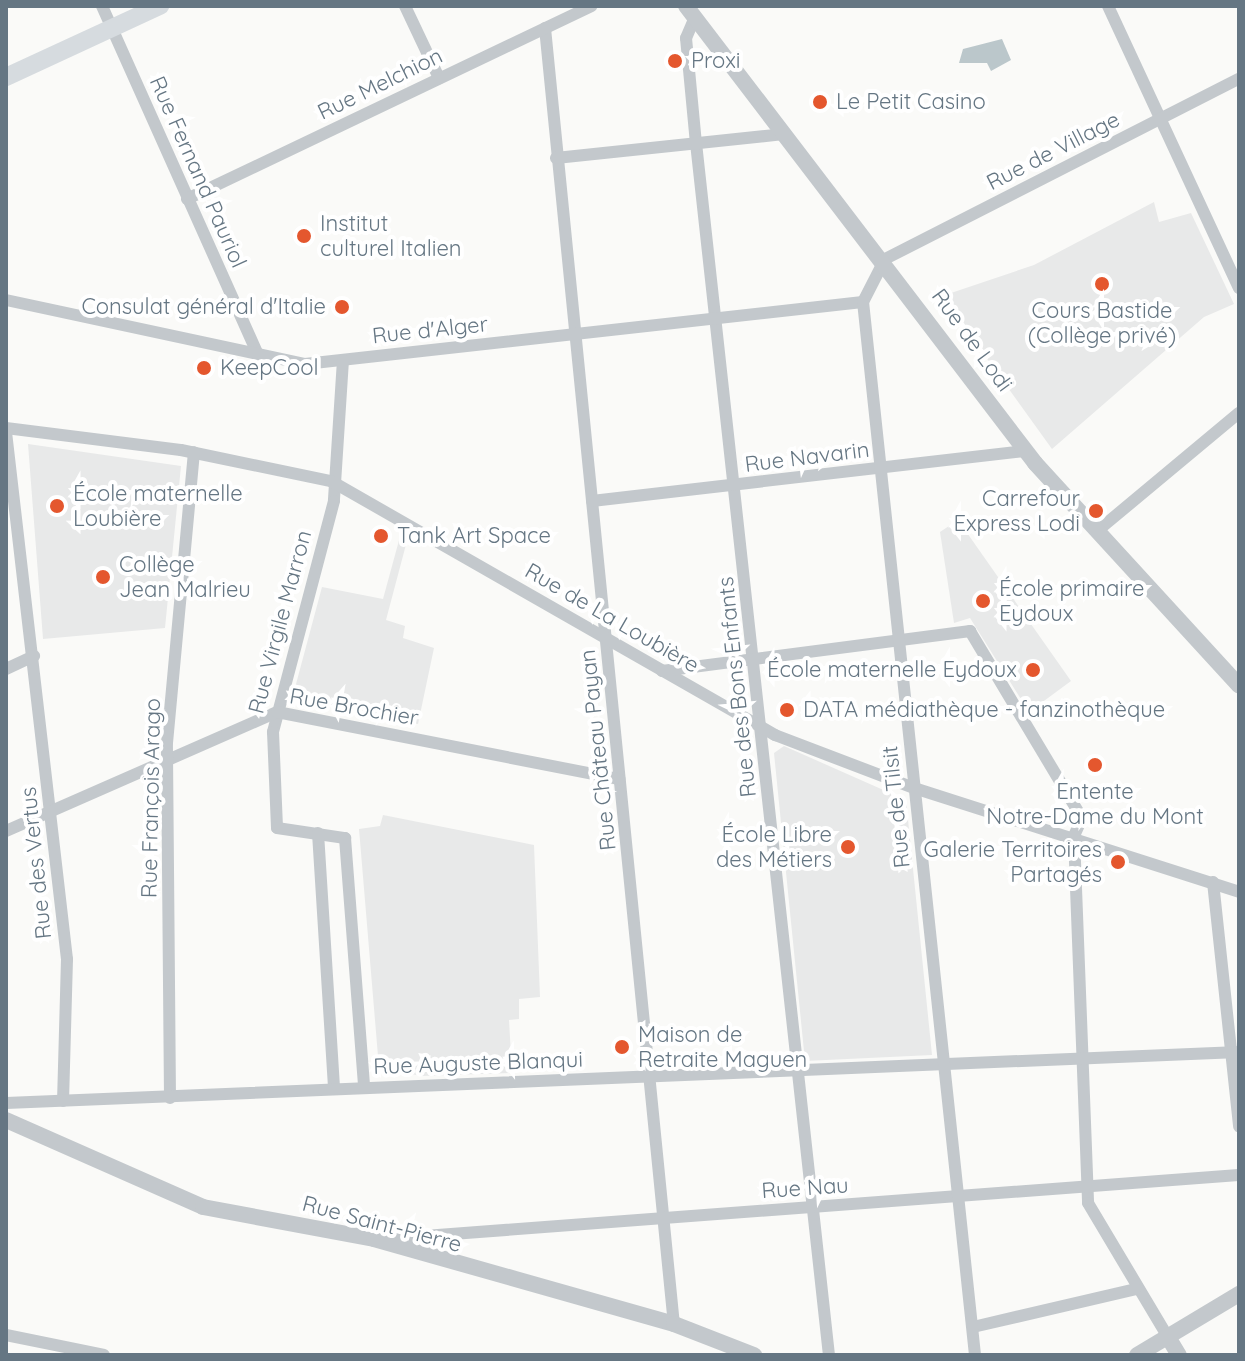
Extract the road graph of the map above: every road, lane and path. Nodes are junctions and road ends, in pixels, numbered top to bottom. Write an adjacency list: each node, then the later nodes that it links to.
1 (102, 6): 7 (street, Rue Fernand Pauriol)
2 (160, 6): 7 (main road)
3 (405, 6): 10 (street)
4 (591, 6): 8 (street, Rue Melchion)
5 (1108, 6): 12 (street)
6 (691, 12): 13 (street, Rue de Lodi); 14 (street, Rue des Bons Enfants)
7 (112, 28): 9 (main road); 16 (street, Rue Fernand Pauriol)
8 (545, 28): 10 (street, Rue Melchion); 15 (street, Rue Château Payan)
9 (6, 77)
10 (439, 78): 16 (street, Rue Melchion)
11 (1239, 79): 12 (street, Rue de Village)
12 (1161, 119): 17 (street, Rue de Village); 18 (street)
13 (786, 134): 14 (street); 17 (street, Rue de Lodi)
14 (696, 143): 15 (street); 21 (street, Rue des Bons Enfants)
15 (556, 158): 22 (street, Rue Château Payan)
16 (187, 199): 23 (street, Rue Fernand Pauriol)
17 (885, 259): 20 (street); 27 (street, Rue de Lodi)
18 (1239, 288)
19 (6, 300): 23 (street, Rue d'Alger)
20 (863, 302): 21 (street, Rue d'Alger); 29 (street, Rue de Tilsit)
21 (716, 318): 22 (street, Rue d'Alger); 31 (street, Rue des Bons Enfants)
22 (575, 334): 24 (street, Rue d'Alger); 32 (street, Rue Château Payan)
23 (258, 355): 24 (street, Rue d'Alger)
24 (343, 360): 30 (street, Rue Virgile Marron)
25 (1239, 413): 35 (street)
26 (6, 430): 28 (street, Rue de La Loubière); 33 (street, Rue des Vertus)
27 (1026, 451): 29 (street, Rue Navarin); 35 (street, Rue de Lodi)
28 (194, 452): 30 (street, Rue de La Loubière); 45 (street, Rue François Arago)
29 (879, 469): 31 (street, Rue Navarin); 37 (street, Rue de Tilsit)
30 (331, 481): 36 (street, Rue de La Loubière); 43 (street, Rue Virgile Marron)
31 (735, 486): 32 (street, Rue Navarin); 39 (street, Rue des Bons Enfants)
32 (592, 501): 36 (street, Rue Château Payan)
33 (19, 515): 34 (street); 38 (street, Rue des Vertus)
34 (6, 521)
35 (1096, 532): 42 (street, Rue de Lodi)
36 (607, 639): 41 (street, Rue de La Loubière); 46 (street, Rue Château Payan)
37 (898, 641): 39 (street); 47 (street, Rue de Tilsit); 51 (street)
38 (34, 656): 40 (street); 48 (street, Rue des Vertus)
39 (754, 658): 41 (street); 44 (street, Rue des Bons Enfants)
40 (6, 669)
41 (662, 671): 44 (street, Rue de La Loubière)
42 (1239, 686)
43 (277, 712): 45 (street, Rue Brochier); 46 (street, Rue Brochier); 50 (street, Rue Virgile Marron)
44 (762, 728): 47 (street, Rue de La Loubière); 57 (street, Rue des Bons Enfants)
45 (168, 758): 48 (street, Rue Brochier); 61 (street, Rue François Arago)
46 (620, 779): 58 (street, Rue Château Payan)
47 (914, 788): 51 (street, Rue de La Loubière); 56 (street, Rue de Tilsit)
48 (51, 811): 49 (street, Rue Brochier); 62 (street, Rue des Vertus)
49 (6, 831)
50 (318, 833): 59 (street, Rue Virgile Marron); 60 (street)
51 (1074, 836): 52 (street, Rue de La Loubière); 55 (street)
52 (1213, 882): 53 (street, Rue de La Loubière); 54 (street)
53 (1239, 892)
54 (1235, 1052): 55 (street, Rue Auguste Blanqui); 65 (street)
55 (1083, 1060): 56 (street, Rue Auguste Blanqui); 67 (street)
56 (945, 1065): 57 (street, Rue Auguste Blanqui); 68 (street, Rue de Tilsit)
57 (798, 1071): 58 (street, Rue Auguste Blanqui); 69 (street, Rue des Bons Enfants)
58 (654, 1078): 59 (street, Rue Auguste Blanqui); 70 (street, Rue Château Payan)
59 (364, 1086): 60 (street, Rue Auguste Blanqui)
60 (334, 1087): 61 (street, Rue Auguste Blanqui)
61 (170, 1098): 62 (street, Rue Auguste Blanqui)
62 (63, 1101): 63 (street, Rue Auguste Blanqui)
63 (6, 1103)
64 (6, 1120): 71 (street, Rue Saint-Pierre)
65 (1239, 1127)
66 (1239, 1175): 67 (street, Rue Nau)
67 (1087, 1187): 68 (street, Rue Nau); 72 (street)
68 (957, 1196): 69 (street, Rue Nau); 75 (street, Rue de Tilsit)
69 (811, 1208): 70 (street, Rue Nau); 80 (street, Rue des Bons Enfants)
70 (667, 1219): 71 (street, Rue Nau); 74 (street, Rue Château Payan)
71 (374, 1239): 74 (street, Rue Saint-Pierre)
72 (1136, 1289): 75 (street); 77 (street)
73 (1239, 1294): 77 (street)
74 (674, 1324): 78 (street, Rue Saint-Pierre)
75 (973, 1327): 81 (street, Rue de Tilsit)
76 (6, 1335): 79 (street)
77 (1168, 1337): 82 (street); 83 (street)
78 (745, 1353)
79 (104, 1355)
80 (829, 1355)
81 (975, 1355)
82 (1137, 1355)
83 (1179, 1355)

